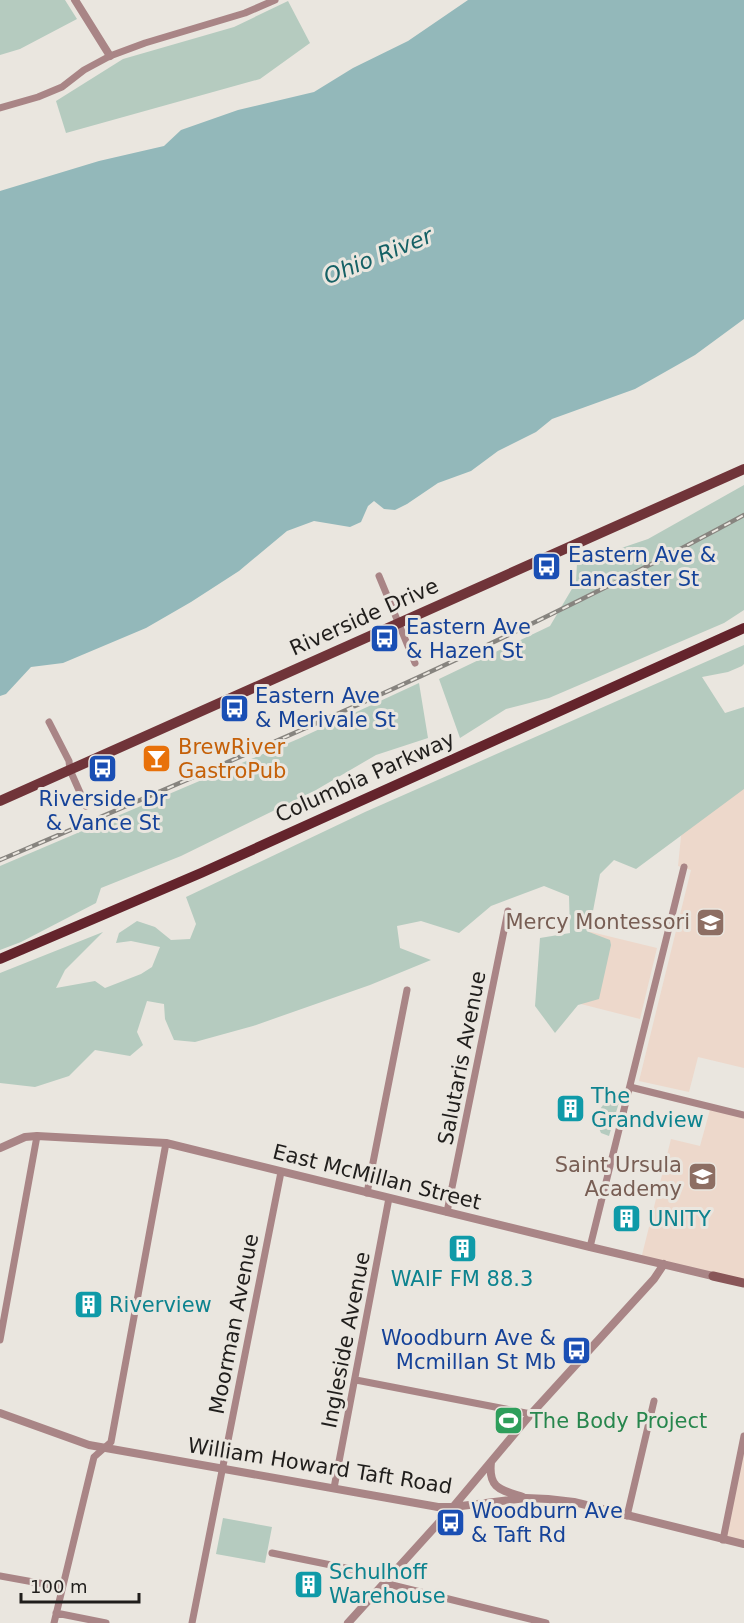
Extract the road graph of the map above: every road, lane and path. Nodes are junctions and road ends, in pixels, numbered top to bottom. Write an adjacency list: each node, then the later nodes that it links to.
1 (75, 0): 3 (street)
2 (275, 0): 3 (street)
3 (110, 56): 4 (street)
4 (0, 108)
5 (744, 469): 7 (main road, Riverside Drive)
6 (379, 576): 7 (street)
7 (398, 622): 9 (street); 11 (main road, Riverside Drive)
8 (744, 628): 16 (highway, Columbia Parkway)
9 (415, 663)
10 (49, 722): 11 (street)
11 (70, 770): 12 (main road, Riverside Drive); 13 (street)
12 (0, 801)
13 (86, 806)
14 (684, 867): 18 (street)
15 (508, 911): 26 (street, Salutaris Avenue)
16 (0, 959)
17 (408, 990): 24 (street)
18 (630, 1087): 19 (street); 27 (street)
19 (744, 1115)
20 (37, 1136): 21 (street, East McMillan Street); 22 (street, East McMillan Street); 31 (street)
21 (166, 1143): 23 (street, East McMillan Street); 37 (street)
22 (0, 1148)
23 (281, 1172): 24 (street, East McMillan Street); 39 (street, Moorman Avenue)
24 (367, 1193): 25 (street, East McMillan Street)
25 (389, 1198): 26 (street, East McMillan Street); 32 (street, Ingleside Avenue)
26 (447, 1212): 27 (street, East McMillan Street)
27 (590, 1248): 28 (street, East McMillan Street)
28 (664, 1264): 29 (street, East McMillan Street); 35 (street)
29 (713, 1276): 30 (main road, East McMillan Street)
30 (744, 1283)
31 (0, 1340)
32 (356, 1380): 35 (street); 40 (street, Ingleside Avenue)
33 (654, 1401): 43 (street)
34 (0, 1413): 37 (street, William Howard Taft Road)
35 (531, 1414): 38 (street)
36 (744, 1436): 44 (street)
37 (103, 1448): 39 (street, William Howard Taft Road); 49 (street)
38 (491, 1462): 41 (street); 42 (street)
39 (222, 1469): 40 (street, William Howard Taft Road); 53 (street, Moorman Avenue)
40 (334, 1488): 42 (street, William Howard Taft Road)
41 (526, 1498): 42 (street, William Howard Taft Road); 43 (street, William Howard Taft Road)
42 (453, 1507): 48 (street)
43 (627, 1515): 44 (street, William Howard Taft Road)
44 (723, 1540): 45 (street, William Howard Taft Road)
45 (744, 1544)
46 (272, 1553): 48 (street)
47 (0, 1576): 49 (street)
48 (387, 1580): 54 (street); 55 (street)
49 (61, 1587): 50 (street)
50 (56, 1613): 51 (street); 52 (street)
51 (54, 1623)
52 (106, 1623)
53 (192, 1623)
54 (348, 1623)
55 (546, 1623)

